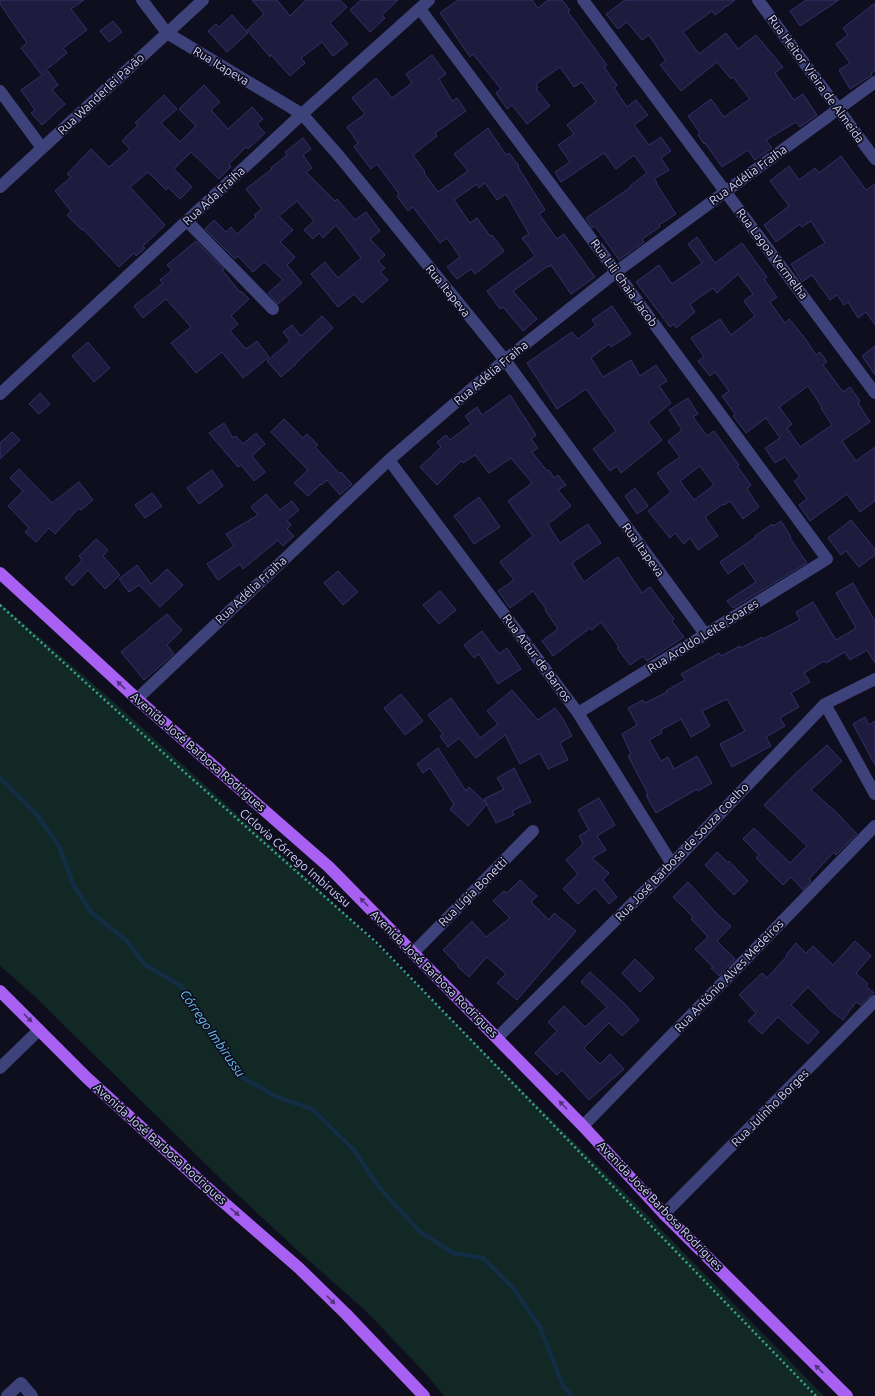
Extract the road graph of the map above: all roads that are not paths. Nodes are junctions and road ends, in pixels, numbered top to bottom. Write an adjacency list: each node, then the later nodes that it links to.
1 (142, 0): 7 (street, Rua Itapeva)
2 (202, 0): 7 (street, Rua Wanderlei Pavão)
3 (429, 0): 6 (street, Rua Ada Fraiha)
4 (582, 0): 15 (street, Rua Lagoa Vermelha)
5 (758, 0): 10 (street, Rua Heitor Vieira de Almeida)
6 (420, 9): 11 (street, Rua Ada Fraiha); 17 (street, Rua Lili Chaia Jacob)
7 (167, 33): 11 (street, Rua Itapeva); 12 (street, Rua Wanderlei Pavão)
8 (875, 82): 10 (street, Rua Adélia Fraiha)
9 (0, 91): 12 (street)
10 (838, 109): 13 (street, Rua Heitor Vieira de Almeida); 15 (street, Rua Adélia Fraiha)
11 (302, 114): 16 (street, Rua Ada Fraiha); 19 (street, Rua Itapeva)
12 (42, 148): 14 (street, Rua Wanderlei Pavão)
13 (875, 159)
14 (0, 188)
15 (726, 192): 17 (street, Rua Adélia Fraiha); 20 (street, Rua Lagoa Vermelha)
16 (187, 221): 18 (street); 21 (street, Rua Ada Fraiha)
17 (616, 272): 19 (street, Rua Adélia Fraiha); 23 (street, Rua Lili Chaia Jacob)
18 (273, 308)
19 (505, 360): 22 (street, Rua Adélia Fraiha); 25 (street, Rua Itapeva)
20 (875, 392)
21 (0, 394)
22 (389, 460): 27 (street, Rua Adélia Fraiha); 29 (street, Rua Artur de Barros)
23 (827, 559): 25 (street, Rua Aroldo Leite Soares)
24 (0, 573): 27 (main road, Avenida José Barbosa Rodrigues, one-way to 24)
25 (705, 634): 29 (street, Rua Aroldo Leite Soares)
26 (875, 679): 28 (street, Rua José Barbosa de Souza Coelho)
27 (137, 699): 34 (main road, Avenida José Barbosa Rodrigues, one-way to 27)
28 (825, 704): 30 (street); 33 (street, Rua José Barbosa de Souza Coelho)
29 (578, 713): 33 (street, Rua Artur de Barros)
30 (875, 794)
31 (875, 826): 40 (street, Rua Antônio Alves Medeiros)
32 (533, 831): 34 (street, Rua Lígia Bonetti)
33 (672, 864): 38 (street, Rua José Barbosa de Souza Coelho)
34 (413, 953): 38 (main road, Avenida José Barbosa Rodrigues)
35 (0, 991): 37 (main road, Avenida José Barbosa Rodrigues, one-way to 37)
36 (875, 1001): 41 (street, Rua Julinho Borges)
37 (39, 1030): 39 (street); 44 (main road, Avenida José Barbosa Rodrigues, one-way to 44)
38 (498, 1037): 40 (main road, Avenida José Barbosa Rodrigues, one-way to 38)
39 (0, 1068)
40 (583, 1126): 41 (main road, Avenida José Barbosa Rodrigues)
41 (664, 1214): 45 (main road, Avenida José Barbosa Rodrigues, one-way to 41)
42 (7, 1396): 43 (street)
43 (32, 1396)
44 (424, 1396)
45 (847, 1396)

